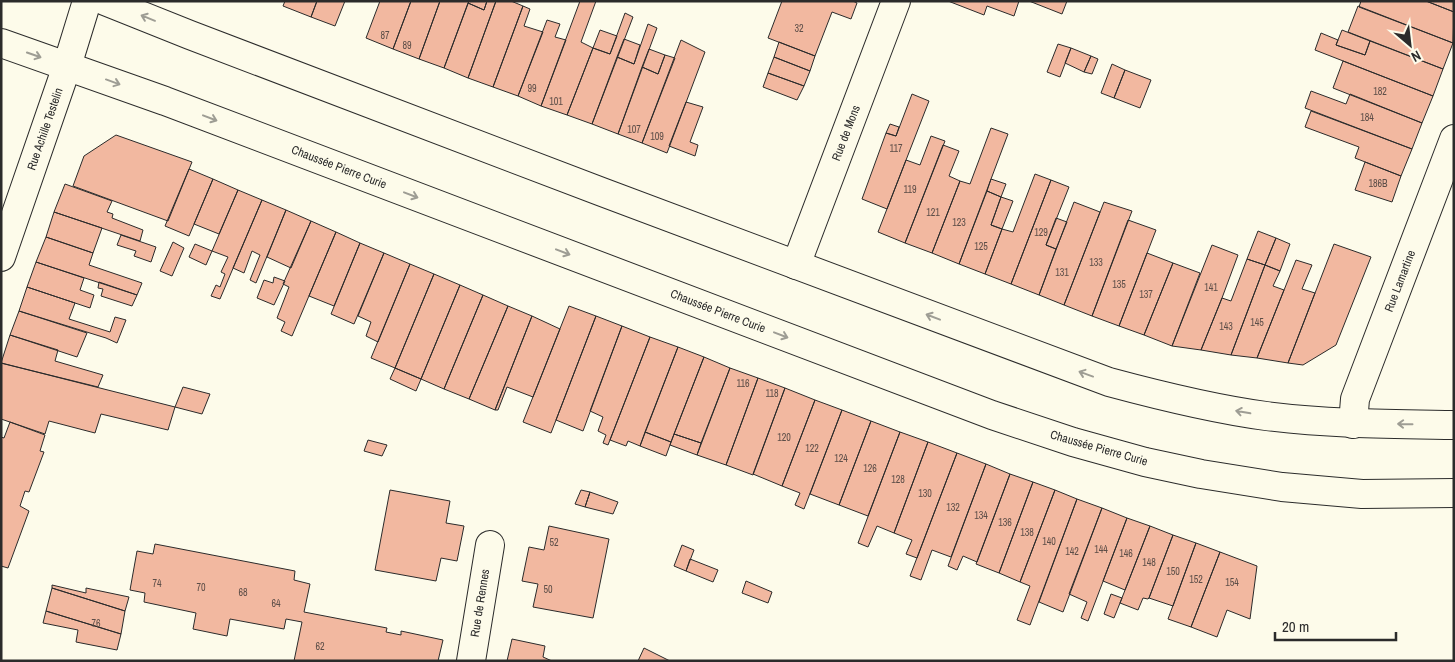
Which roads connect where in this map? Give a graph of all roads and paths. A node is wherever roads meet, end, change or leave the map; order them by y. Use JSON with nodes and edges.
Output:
{"nodes":[{"id":1,"x":87,"y":1,"type":"edge"},
{"id":2,"x":106,"y":1,"type":"edge"},
{"id":3,"x":896,"y":1,"type":"edge"},
{"id":4,"x":1,"y":43,"type":"edge"},
{"id":5,"x":67,"y":66,"type":"junction"},
{"id":6,"x":1454,"y":139,"type":"edge"},
{"id":7,"x":1,"y":257,"type":"edge"},
{"id":8,"x":796,"y":265,"type":"junction"},
{"id":9,"x":1353,"y":424,"type":"junction"},
{"id":10,"x":1454,"y":425,"type":"edge"},
{"id":11,"x":1454,"y":493,"type":"edge"},
{"id":12,"x":490,"y":545,"type":"dead end"},
{"id":13,"x":471,"y":661,"type":"edge"}],
"edges":[{"from":1,"to":5,"type":"main road","name":"Rue Achille Testelin"},
{"from":8,"to":2,"type":"main road","one_way":true},
{"from":3,"to":8,"type":"main road","name":"Rue de Mons"},
{"from":4,"to":5,"type":"main road","name":"Chaussée Pierre Curie","one_way":true},
{"from":5,"to":7,"type":"main road","name":"Rue Achille Testelin"},
{"from":5,"to":11,"type":"main road","name":"Chaussée Pierre Curie","one_way":true},
{"from":6,"to":9,"type":"main road","name":"Rue Lamartine"},
{"from":9,"to":8,"type":"main road","one_way":true},
{"from":10,"to":9,"type":"main road","one_way":true},
{"from":12,"to":13,"type":"main road","name":"Rue de Rennes"}]}
